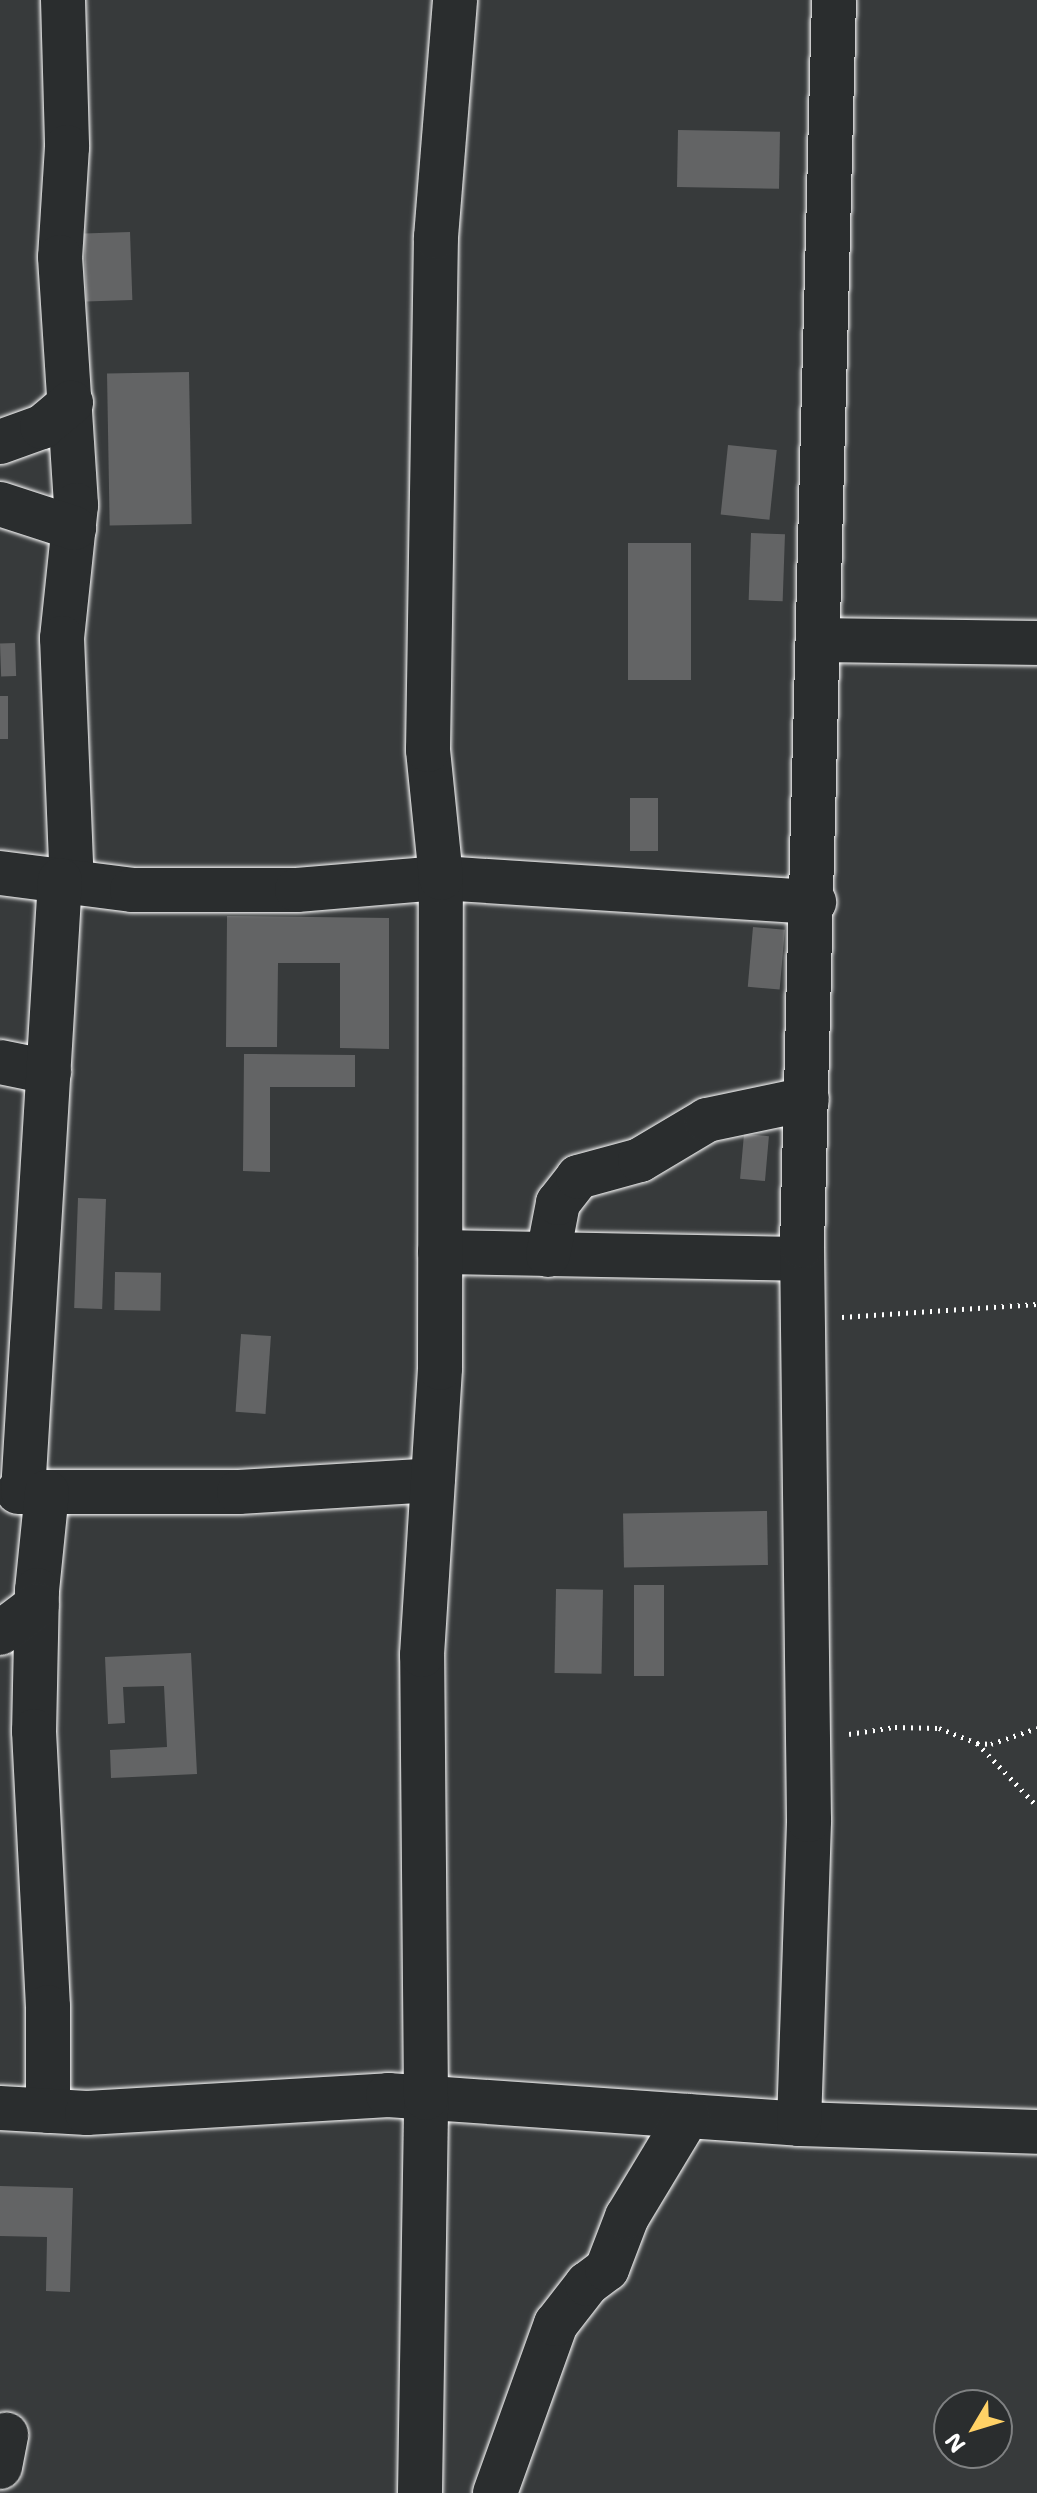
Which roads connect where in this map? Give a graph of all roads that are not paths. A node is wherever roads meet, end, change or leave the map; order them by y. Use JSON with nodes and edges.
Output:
{"nodes":[{"id":1,"x":63,"y":0,"type":"edge"},
{"id":2,"x":455,"y":0,"type":"edge"},
{"id":3,"x":834,"y":0,"type":"edge"},
{"id":4,"x":71,"y":403,"type":"junction"},
{"id":5,"x":0,"y":442,"type":"edge"},
{"id":6,"x":0,"y":504,"type":"edge"},
{"id":7,"x":74,"y":528,"type":"junction"},
{"id":8,"x":820,"y":640,"type":"junction"},
{"id":9,"x":1037,"y":643,"type":"edge"},
{"id":10,"x":0,"y":873,"type":"edge"},
{"id":11,"x":441,"y":878,"type":"junction"},
{"id":12,"x":66,"y":881,"type":"junction"},
{"id":13,"x":814,"y":902,"type":"junction"},
{"id":14,"x":0,"y":1062,"type":"edge"},
{"id":15,"x":49,"y":1072,"type":"junction"},
{"id":16,"x":807,"y":1099,"type":"junction"},
{"id":17,"x":440,"y":1252,"type":"junction"},
{"id":18,"x":548,"y":1255,"type":"junction"},
{"id":19,"x":802,"y":1259,"type":"junction"},
{"id":20,"x":433,"y":1480,"type":"junction"},
{"id":21,"x":23,"y":1491,"type":"edge"},
{"id":22,"x":37,"y":1605,"type":"junction"},
{"id":23,"x":0,"y":1633,"type":"edge"},
{"id":24,"x":426,"y":2098,"type":"junction"},
{"id":25,"x":0,"y":2108,"type":"edge"},
{"id":26,"x":48,"y":2111,"type":"junction"},
{"id":27,"x":688,"y":2116,"type":"junction"},
{"id":28,"x":799,"y":2124,"type":"junction"},
{"id":29,"x":1037,"y":2132,"type":"edge"},
{"id":30,"x":420,"y":2493,"type":"edge"},
{"id":31,"x":495,"y":2493,"type":"edge"}],
"edges":[{"from":1,"to":4,"type":"street"},
{"from":2,"to":11,"type":"street"},
{"from":3,"to":8,"type":"street"},
{"from":4,"to":5,"type":"street"},
{"from":4,"to":7,"type":"street"},
{"from":6,"to":7,"type":"street"},
{"from":7,"to":12,"type":"street"},
{"from":8,"to":9,"type":"street"},
{"from":8,"to":13,"type":"street"},
{"from":10,"to":12,"type":"street"},
{"from":11,"to":12,"type":"street"},
{"from":11,"to":13,"type":"street"},
{"from":11,"to":17,"type":"street"},
{"from":12,"to":15,"type":"street"},
{"from":13,"to":16,"type":"street"},
{"from":14,"to":15,"type":"street"},
{"from":15,"to":21,"type":"street"},
{"from":16,"to":18,"type":"street"},
{"from":16,"to":19,"type":"street"},
{"from":17,"to":18,"type":"street"},
{"from":17,"to":20,"type":"street"},
{"from":18,"to":19,"type":"street"},
{"from":19,"to":28,"type":"street"},
{"from":20,"to":21,"type":"street"},
{"from":20,"to":24,"type":"street"},
{"from":21,"to":22,"type":"street"},
{"from":22,"to":23,"type":"street"},
{"from":22,"to":26,"type":"street"},
{"from":24,"to":26,"type":"street"},
{"from":24,"to":27,"type":"street"},
{"from":24,"to":30,"type":"street"},
{"from":25,"to":26,"type":"street"},
{"from":27,"to":28,"type":"street"},
{"from":27,"to":31,"type":"street"},
{"from":28,"to":29,"type":"street"}]}
